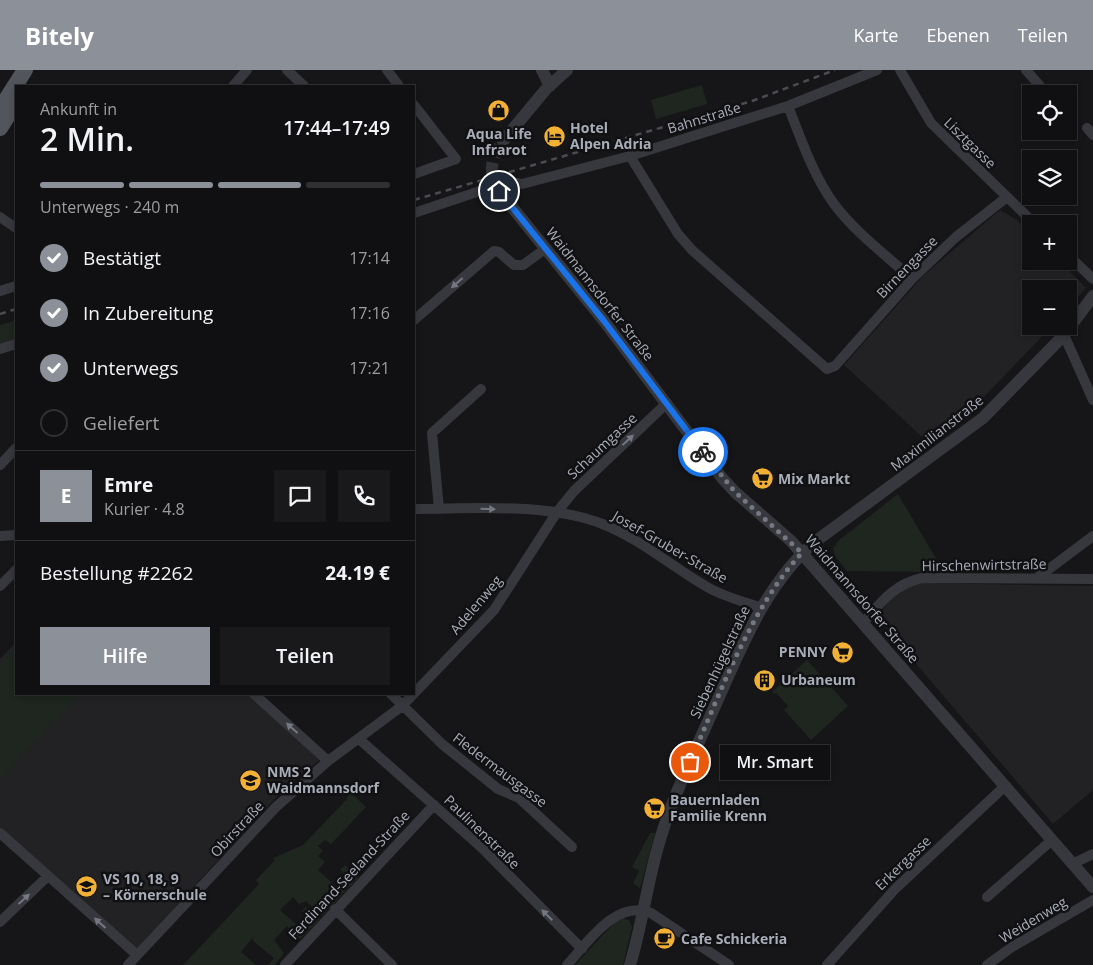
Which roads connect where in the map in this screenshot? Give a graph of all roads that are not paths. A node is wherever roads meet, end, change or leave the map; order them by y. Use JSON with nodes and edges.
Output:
{"nodes":[{"id":1,"x":25,"y":70,"type":"edge"},
{"id":2,"x":38,"y":70,"type":"edge"},
{"id":3,"x":247,"y":70,"type":"edge"},
{"id":4,"x":287,"y":70,"type":"edge"},
{"id":5,"x":387,"y":70,"type":"edge"},
{"id":6,"x":542,"y":70,"type":"edge"},
{"id":7,"x":567,"y":70,"type":"edge"},
{"id":8,"x":877,"y":70,"type":"edge"},
{"id":9,"x":900,"y":70,"type":"edge"},
{"id":10,"x":1026,"y":70,"type":"edge"},
{"id":11,"x":15,"y":85,"type":"edge"},
{"id":12,"x":28,"y":85,"type":"edge"},
{"id":13,"x":234,"y":85,"type":"edge"},
{"id":14,"x":303,"y":85,"type":"edge"},
{"id":15,"x":398,"y":85,"type":"edge"},
{"id":16,"x":1039,"y":85,"type":"edge"},
{"id":17,"x":15,"y":86,"type":"edge"},
{"id":18,"x":550,"y":86,"type":"junction"},
{"id":19,"x":15,"y":105,"type":"edge"},
{"id":20,"x":415,"y":106,"type":"edge"},
{"id":21,"x":788,"y":106,"type":"junction"},
{"id":22,"x":0,"y":109,"type":"edge"},
{"id":23,"x":0,"y":128,"type":"edge"},
{"id":24,"x":503,"y":142,"type":"tunnel mouth"},
{"id":25,"x":630,"y":156,"type":"junction"},
{"id":26,"x":415,"y":174,"type":"edge"},
{"id":27,"x":499,"y":191,"type":"tunnel mouth"},
{"id":28,"x":1007,"y":197,"type":"junction"},
{"id":29,"x":415,"y":213,"type":"edge"},
{"id":30,"x":1026,"y":215,"type":"edge"},
{"id":31,"x":0,"y":217,"type":"edge"},
{"id":32,"x":15,"y":227,"type":"edge"},
{"id":33,"x":545,"y":249,"type":"junction"},
{"id":34,"x":1077,"y":264,"type":"edge"},
{"id":35,"x":912,"y":279,"type":"junction"},
{"id":36,"x":1093,"y":279,"type":"edge"},
{"id":37,"x":15,"y":286,"type":"edge"},
{"id":38,"x":0,"y":291,"type":"edge"},
{"id":39,"x":1093,"y":296,"type":"edge"},
{"id":40,"x":1077,"y":318,"type":"edge"},
{"id":41,"x":415,"y":319,"type":"edge"},
{"id":42,"x":1064,"y":335,"type":"joint"},
{"id":43,"x":15,"y":344,"type":"edge"},
{"id":44,"x":0,"y":349,"type":"edge"},
{"id":45,"x":481,"y":389,"type":"dead end"},
{"id":46,"x":1093,"y":400,"type":"edge"},
{"id":47,"x":667,"y":404,"type":"junction"},
{"id":48,"x":15,"y":449,"type":"edge"},
{"id":49,"x":0,"y":464,"type":"edge"},
{"id":50,"x":415,"y":509,"type":"edge"},
{"id":51,"x":439,"y":509,"type":"junction"},
{"id":52,"x":557,"y":512,"type":"junction"},
{"id":53,"x":15,"y":535,"type":"edge"},
{"id":54,"x":0,"y":536,"type":"edge"},
{"id":55,"x":1093,"y":536,"type":"edge"},
{"id":56,"x":802,"y":553,"type":"junction"},
{"id":57,"x":15,"y":571,"type":"edge"},
{"id":58,"x":1037,"y":578,"type":"junction"},
{"id":59,"x":1093,"y":579,"type":"edge"},
{"id":60,"x":0,"y":586,"type":"edge"},
{"id":61,"x":762,"y":608,"type":"junction"},
{"id":62,"x":863,"y":623,"type":"junction"},
{"id":63,"x":415,"y":692,"type":"edge"},
{"id":64,"x":255,"y":695,"type":"edge"},
{"id":65,"x":392,"y":695,"type":"edge"},
{"id":66,"x":413,"y":695,"type":"edge"},
{"id":67,"x":402,"y":706,"type":"junction"},
{"id":68,"x":359,"y":738,"type":"junction"},
{"id":69,"x":328,"y":761,"type":"junction"},
{"id":70,"x":1004,"y":787,"type":"junction"},
{"id":71,"x":434,"y":805,"type":"junction"},
{"id":72,"x":0,"y":833,"type":"edge"},
{"id":73,"x":1052,"y":840,"type":"junction"},
{"id":74,"x":572,"y":846,"type":"dead end"},
{"id":75,"x":1093,"y":854,"type":"edge"},
{"id":76,"x":1072,"y":864,"type":"junction"},
{"id":77,"x":48,"y":876,"type":"junction"},
{"id":78,"x":1093,"y":887,"type":"edge"},
{"id":79,"x":987,"y":898,"type":"dead end"},
{"id":80,"x":1093,"y":900,"type":"edge"},
{"id":81,"x":335,"y":909,"type":"junction"},
{"id":82,"x":643,"y":910,"type":"junction"},
{"id":83,"x":0,"y":922,"type":"edge"},
{"id":84,"x":582,"y":949,"type":"junction"},
{"id":85,"x":137,"y":955,"type":"junction"},
{"id":86,"x":128,"y":965,"type":"edge"},
{"id":87,"x":285,"y":965,"type":"edge"},
{"id":88,"x":392,"y":965,"type":"edge"},
{"id":89,"x":567,"y":965,"type":"edge"},
{"id":90,"x":630,"y":965,"type":"edge"},
{"id":91,"x":730,"y":965,"type":"edge"},
{"id":92,"x":827,"y":965,"type":"edge"},
{"id":93,"x":987,"y":965,"type":"edge"}],
"edges":[{"from":1,"to":11,"type":"main road"},
{"from":2,"to":12,"type":"main road"},
{"from":3,"to":13,"type":"street"},
{"from":4,"to":14,"type":"street"},
{"from":5,"to":15,"type":"street"},
{"from":6,"to":18,"type":"street"},
{"from":7,"to":18,"type":"street"},
{"from":8,"to":21,"type":"street","name":"Bahnstraße"},
{"from":9,"to":28,"type":"street","name":"Lisztgasse"},
{"from":10,"to":16,"type":"street"},
{"from":17,"to":22,"type":"main road"},
{"from":18,"to":24,"type":"street"},
{"from":19,"to":23,"type":"main road"},
{"from":20,"to":26,"type":"street"},
{"from":21,"to":25,"type":"street","name":"Bahnstraße"},
{"from":21,"to":35,"type":"street"},
{"from":25,"to":29,"type":"street","name":"Bahnstraße"},
{"from":25,"to":35,"type":"street","name":"Birnengasse"},
{"from":27,"to":33,"type":"street","name":"Waidmannsdorfer Straße"},
{"from":28,"to":30,"type":"street","name":"Lisztgasse"},
{"from":28,"to":35,"type":"street","name":"Birnengasse"},
{"from":31,"to":32,"type":"street"},
{"from":33,"to":41,"type":"street","one_way":true},
{"from":33,"to":47,"type":"street","name":"Waidmannsdorfer Straße"},
{"from":34,"to":36,"type":"street"},
{"from":37,"to":38,"type":"street"},
{"from":39,"to":40,"type":"street","name":"Maximilianstraße"},
{"from":42,"to":46,"type":"street"},
{"from":42,"to":56,"type":"street","name":"Maximilianstraße"},
{"from":43,"to":44,"type":"street"},
{"from":45,"to":51,"type":"street"},
{"from":52,"to":47,"type":"street","name":"Schaumgasse","one_way":true},
{"from":47,"to":56,"type":"street","name":"Waidmannsdorfer Straße"},
{"from":48,"to":49,"type":"street"},
{"from":50,"to":51,"type":"street","name":"Josef-Gruber-Straße"},
{"from":51,"to":52,"type":"street","name":"Josef-Gruber-Straße","one_way":true},
{"from":52,"to":61,"type":"street","name":"Josef-Gruber-Straße"},
{"from":52,"to":63,"type":"street","name":"Adelenweg"},
{"from":53,"to":54,"type":"street"},
{"from":55,"to":58,"type":"street"},
{"from":56,"to":61,"type":"street","name":"Siebenhügelstraße"},
{"from":56,"to":62,"type":"street","name":"Waidmannsdorfer Straße"},
{"from":57,"to":60,"type":"street"},
{"from":58,"to":59,"type":"street","name":"Hirschenwirtstraße"},
{"from":58,"to":62,"type":"street","name":"Hirschenwirtstraße"},
{"from":61,"to":82,"type":"street","name":"Siebenhügelstraße"},
{"from":62,"to":70,"type":"street","name":"Waidmannsdorfer Straße"},
{"from":69,"to":64,"type":"street","one_way":true},
{"from":65,"to":67,"type":"street","name":"Fledermausgasse"},
{"from":66,"to":67,"type":"street","name":"Adelenweg"},
{"from":67,"to":68,"type":"street","name":"Obirstraße"},
{"from":67,"to":74,"type":"street","name":"Fledermausgasse"},
{"from":68,"to":69,"type":"street","name":"Obirstraße"},
{"from":68,"to":71,"type":"street","name":"Paulinenstraße"},
{"from":69,"to":85,"type":"street","name":"Obirstraße"},
{"from":70,"to":73,"type":"street","name":"Waidmannsdorfer Straße"},
{"from":70,"to":92,"type":"street","name":"Erkergasse"},
{"from":71,"to":81,"type":"street","name":"Ferdinand-Seeland-Straße"},
{"from":84,"to":71,"type":"street","name":"Paulinenstraße","one_way":true},
{"from":72,"to":77,"type":"street"},
{"from":73,"to":76,"type":"street","name":"Waidmannsdorfer Straße"},
{"from":73,"to":79,"type":"street"},
{"from":75,"to":76,"type":"street"},
{"from":76,"to":78,"type":"street","name":"Waidmannsdorfer Straße"},
{"from":83,"to":77,"type":"street","one_way":true},
{"from":85,"to":77,"type":"street","one_way":true},
{"from":80,"to":93,"type":"street","name":"Weidenweg"},
{"from":81,"to":87,"type":"street","name":"Ferdinand-Seeland-Straße"},
{"from":81,"to":88,"type":"street"},
{"from":82,"to":84,"type":"street"},
{"from":82,"to":90,"type":"street","name":"Siebenhügelstraße"},
{"from":82,"to":91,"type":"street"},
{"from":84,"to":89,"type":"street"},
{"from":85,"to":86,"type":"street","name":"Obirstraße"}]}
